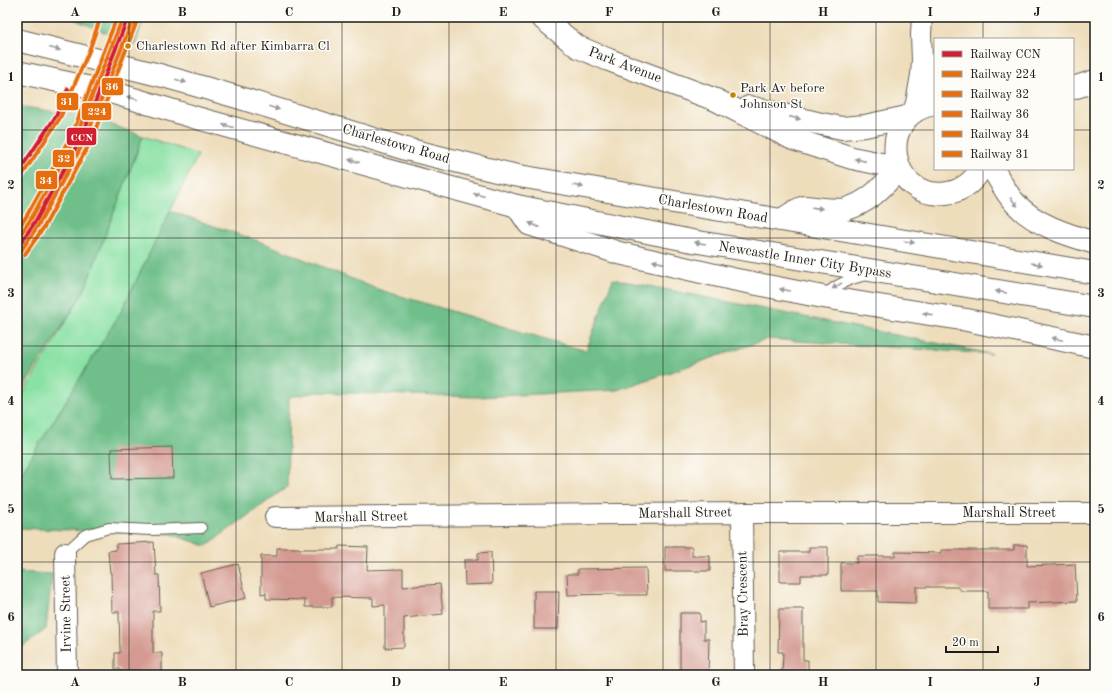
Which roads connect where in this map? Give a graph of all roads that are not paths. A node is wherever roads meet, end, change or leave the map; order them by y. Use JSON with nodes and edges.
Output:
{"nodes":[{"id":1,"x":541,"y":17,"type":"edge"},
{"id":2,"x":922,"y":17,"type":"edge"},
{"id":3,"x":17,"y":40,"type":"edge"},
{"id":4,"x":922,"y":52,"type":"junction"},
{"id":5,"x":17,"y":72,"type":"edge"},
{"id":6,"x":1095,"y":76,"type":"edge"},
{"id":7,"x":1074,"y":78,"type":"edge"},
{"id":8,"x":1095,"y":81,"type":"edge"},
{"id":9,"x":934,"y":87,"type":"edge"},
{"id":10,"x":1074,"y":88,"type":"edge"},
{"id":11,"x":716,"y":100,"type":"junction"},
{"id":12,"x":934,"y":104,"type":"edge"},
{"id":13,"x":910,"y":115,"type":"junction"},
{"id":14,"x":899,"y":167,"type":"junction"},
{"id":15,"x":980,"y":170,"type":"edge"},
{"id":16,"x":994,"y":170,"type":"edge"},
{"id":17,"x":517,"y":206,"type":"junction"},
{"id":18,"x":781,"y":220,"type":"junction"},
{"id":19,"x":1095,"y":243,"type":"edge"},
{"id":20,"x":880,"y":272,"type":"junction"},
{"id":21,"x":1095,"y":273,"type":"edge"},
{"id":22,"x":823,"y":297,"type":"junction"},
{"id":23,"x":1095,"y":307,"type":"edge"},
{"id":24,"x":1095,"y":347,"type":"edge"},
{"id":25,"x":742,"y":513,"type":"junction"},
{"id":26,"x":1095,"y":513,"type":"edge"},
{"id":27,"x":275,"y":518,"type":"dead end"},
{"id":28,"x":201,"y":528,"type":"dead end"},
{"id":29,"x":65,"y":553,"type":"joint"},
{"id":30,"x":67,"y":675,"type":"edge"},
{"id":31,"x":744,"y":675,"type":"edge"}],
"edges":[{"from":1,"to":11,"type":"main road","name":"Park Avenue"},
{"from":2,"to":4,"type":"street"},
{"from":3,"to":18,"type":"main road","name":"Charlestown Road","one_way":true},
{"from":4,"to":9,"type":"street"},
{"from":4,"to":13,"type":"street"},
{"from":17,"to":5,"type":"main road","name":"Charlestown Road","one_way":true},
{"from":6,"to":7,"type":"main road"},
{"from":8,"to":10,"type":"main road"},
{"from":11,"to":13,"type":"main road","name":"Park Avenue","one_way":true},
{"from":14,"to":11,"type":"main road","name":"Park Avenue","one_way":true},
{"from":12,"to":13,"type":"main road"},
{"from":13,"to":14,"type":"main road"},
{"from":14,"to":15,"type":"main road"},
{"from":18,"to":14,"type":"main road","one_way":true},
{"from":16,"to":19,"type":"main road","one_way":true},
{"from":20,"to":17,"type":"main road","name":"Newcastle Inner City Bypass","one_way":true},
{"from":22,"to":17,"type":"main road","one_way":true},
{"from":18,"to":21,"type":"main road","one_way":true},
{"from":20,"to":22,"type":"lane","one_way":true},
{"from":23,"to":20,"type":"main road","name":"Newcastle Inner City Bypass","one_way":true},
{"from":24,"to":22,"type":"main road","one_way":true},
{"from":25,"to":26,"type":"street","name":"Marshall Street"},
{"from":25,"to":27,"type":"street","name":"Marshall Street"},
{"from":25,"to":31,"type":"street","name":"Bray Crescent"},
{"from":28,"to":29,"type":"lane"},
{"from":29,"to":30,"type":"street","name":"Irvine Street"}]}
